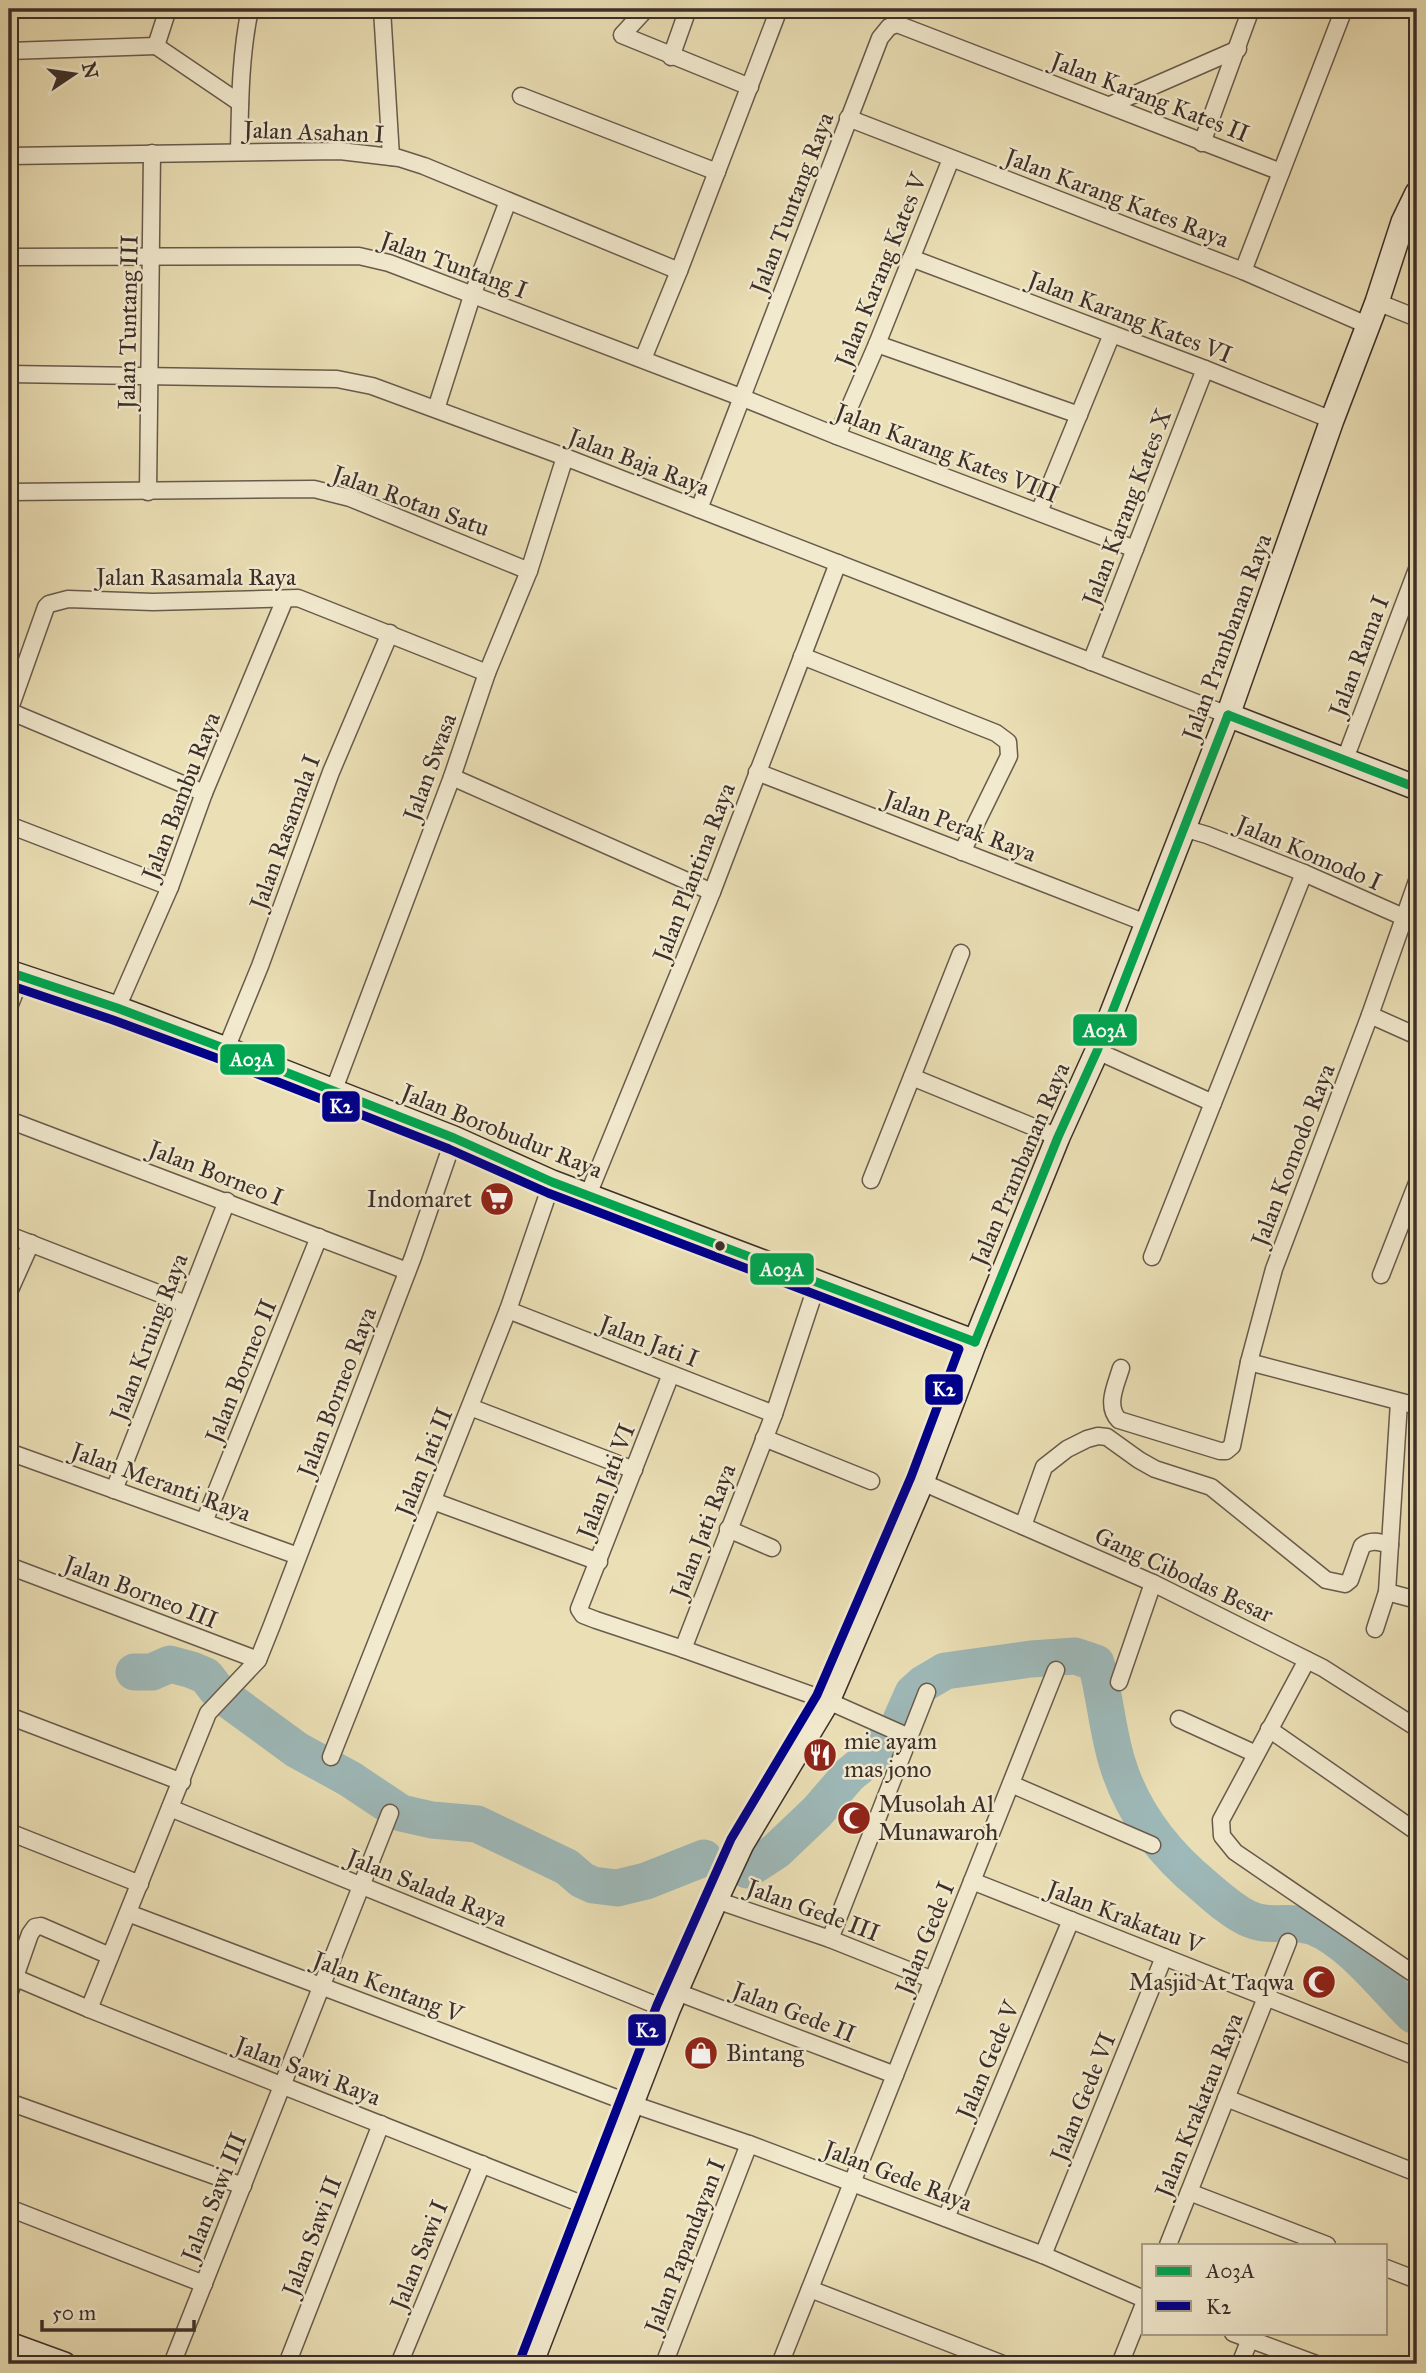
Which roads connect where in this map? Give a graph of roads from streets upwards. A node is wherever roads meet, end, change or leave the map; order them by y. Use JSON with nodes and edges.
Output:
{"nodes":[{"id":1,"x":168,"y":9,"type":"edge"},
{"id":2,"x":250,"y":9,"type":"edge"},
{"id":3,"x":382,"y":9,"type":"edge"},
{"id":4,"x":646,"y":9,"type":"edge"},
{"id":5,"x":688,"y":9,"type":"edge"},
{"id":6,"x":779,"y":9,"type":"edge"},
{"id":7,"x":1251,"y":9,"type":"edge"},
{"id":8,"x":1344,"y":9,"type":"edge"},
{"id":9,"x":156,"y":46,"type":"junction"},
{"id":10,"x":1238,"y":49,"type":"junction"},
{"id":11,"x":9,"y":51,"type":"edge"},
{"id":12,"x":671,"y":57,"type":"junction"},
{"id":13,"x":1002,"y":64,"type":"joint"},
{"id":14,"x":750,"y":87,"type":"junction"},
{"id":15,"x":521,"y":96,"type":"dead end"},
{"id":16,"x":240,"y":103,"type":"junction"},
{"id":17,"x":1110,"y":106,"type":"junction"},
{"id":18,"x":848,"y":118,"type":"junction"},
{"id":19,"x":1202,"y":143,"type":"junction"},
{"id":20,"x":239,"y":152,"type":"junction"},
{"id":21,"x":152,"y":153,"type":"junction"},
{"id":22,"x":9,"y":156,"type":"edge"},
{"id":23,"x":391,"y":157,"type":"junction"},
{"id":24,"x":951,"y":159,"type":"junction"},
{"id":25,"x":717,"y":172,"type":"junction"},
{"id":26,"x":1281,"y":172,"type":"junction"},
{"id":27,"x":1417,"y":195,"type":"edge"},
{"id":28,"x":508,"y":201,"type":"junction"},
{"id":29,"x":9,"y":257,"type":"edge"},
{"id":30,"x":152,"y":257,"type":"junction"},
{"id":31,"x":911,"y":258,"type":"junction"},
{"id":32,"x":680,"y":271,"type":"junction"},
{"id":33,"x":1243,"y":271,"type":"junction"},
{"id":34,"x":472,"y":296,"type":"junction"},
{"id":35,"x":1377,"y":302,"type":"junction"},
{"id":36,"x":1417,"y":318,"type":"edge"},
{"id":37,"x":1367,"y":325,"type":"junction"},
{"id":38,"x":1112,"y":334,"type":"junction"},
{"id":39,"x":877,"y":344,"type":"junction"},
{"id":40,"x":643,"y":359,"type":"junction"},
{"id":41,"x":1205,"y":369,"type":"junction"},
{"id":42,"x":9,"y":374,"type":"edge"},
{"id":43,"x":150,"y":375,"type":"junction"},
{"id":44,"x":743,"y":398,"type":"junction"},
{"id":45,"x":436,"y":409,"type":"junction"},
{"id":46,"x":1079,"y":415,"type":"junction"},
{"id":47,"x":1332,"y":420,"type":"junction"},
{"id":48,"x":837,"y":436,"type":"junction"},
{"id":49,"x":565,"y":457,"type":"junction"},
{"id":50,"x":9,"y":492,"type":"edge"},
{"id":51,"x":148,"y":492,"type":"junction"},
{"id":52,"x":699,"y":509,"type":"junction"},
{"id":53,"x":1039,"y":512,"type":"junction"},
{"id":54,"x":1135,"y":549,"type":"junction"},
{"id":55,"x":838,"y":563,"type":"junction"},
{"id":56,"x":1417,"y":569,"type":"edge"},
{"id":57,"x":529,"y":570,"type":"junction"},
{"id":58,"x":285,"y":598,"type":"junction"},
{"id":59,"x":390,"y":633,"type":"junction"},
{"id":60,"x":802,"y":656,"type":"junction"},
{"id":61,"x":1091,"y":662,"type":"junction"},
{"id":62,"x":487,"y":673,"type":"junction"},
{"id":63,"x":9,"y":711,"type":"edge"},
{"id":64,"x":1228,"y":715,"type":"junction"},
{"id":65,"x":1345,"y":759,"type":"junction"},
{"id":66,"x":757,"y":772,"type":"junction"},
{"id":67,"x":452,"y":777,"type":"junction"},
{"id":68,"x":1417,"y":788,"type":"edge"},
{"id":69,"x":204,"y":793,"type":"junction"},
{"id":70,"x":9,"y":825,"type":"edge"},
{"id":71,"x":1183,"y":828,"type":"junction"},
{"id":72,"x":962,"y":852,"type":"junction"},
{"id":73,"x":1304,"y":873,"type":"junction"},
{"id":74,"x":1417,"y":881,"type":"edge"},
{"id":75,"x":170,"y":887,"type":"junction"},
{"id":76,"x":712,"y":892,"type":"junction"},
{"id":77,"x":1411,"y":921,"type":"edge"},
{"id":78,"x":1146,"y":923,"type":"junction"},
{"id":79,"x":961,"y":953,"type":"dead end"},
{"id":80,"x":15,"y":974,"type":"edge"},
{"id":81,"x":9,"y":1007,"type":"edge"},
{"id":82,"x":117,"y":1008,"type":"junction"},
{"id":83,"x":1370,"y":1015,"type":"junction"},
{"id":84,"x":1417,"y":1036,"type":"edge"},
{"id":85,"x":226,"y":1049,"type":"junction"},
{"id":86,"x":1097,"y":1051,"type":"junction"},
{"id":87,"x":912,"y":1077,"type":"junction"},
{"id":88,"x":333,"y":1091,"type":"junction"},
{"id":89,"x":1213,"y":1104,"type":"junction"},
{"id":90,"x":9,"y":1120,"type":"edge"},
{"id":91,"x":454,"y":1138,"type":"junction"},
{"id":92,"x":1058,"y":1138,"type":"junction"},
{"id":93,"x":871,"y":1180,"type":"dead end"},
{"id":94,"x":552,"y":1182,"type":"junction"},
{"id":95,"x":1417,"y":1184,"type":"edge"},
{"id":96,"x":588,"y":1195,"type":"junction"},
{"id":97,"x":226,"y":1201,"type":"junction"},
{"id":98,"x":9,"y":1235,"type":"edge"},
{"id":99,"x":320,"y":1237,"type":"junction"},
{"id":100,"x":31,"y":1244,"type":"junction"},
{"id":101,"x":1152,"y":1257,"type":"dead end"},
{"id":102,"x":407,"y":1271,"type":"junction"},
{"id":103,"x":1381,"y":1275,"type":"dead end"},
{"id":104,"x":817,"y":1284,"type":"junction"},
{"id":105,"x":9,"y":1292,"type":"edge"},
{"id":106,"x":186,"y":1304,"type":"junction"},
{"id":107,"x":508,"y":1310,"type":"junction"},
{"id":108,"x":975,"y":1342,"type":"junction"},
{"id":109,"x":1249,"y":1362,"type":"junction"},
{"id":110,"x":1121,"y":1368,"type":"dead end"},
{"id":111,"x":671,"y":1374,"type":"junction"},
{"id":112,"x":1399,"y":1402,"type":"junction"},
{"id":113,"x":1417,"y":1406,"type":"edge"},
{"id":114,"x":470,"y":1407,"type":"junction"},
{"id":115,"x":774,"y":1414,"type":"junction"},
{"id":116,"x":764,"y":1438,"type":"junction"},
{"id":117,"x":9,"y":1452,"type":"edge"},
{"id":118,"x":634,"y":1470,"type":"junction"},
{"id":119,"x":872,"y":1480,"type":"dead end"},
{"id":120,"x":922,"y":1482,"type":"junction"},
{"id":121,"x":114,"y":1490,"type":"junction"},
{"id":122,"x":433,"y":1501,"type":"junction"},
{"id":123,"x":204,"y":1522,"type":"junction"},
{"id":124,"x":1023,"y":1526,"type":"junction"},
{"id":125,"x":728,"y":1529,"type":"junction"},
{"id":126,"x":1390,"y":1545,"type":"junction"},
{"id":127,"x":772,"y":1548,"type":"dead end"},
{"id":128,"x":298,"y":1556,"type":"junction"},
{"id":129,"x":599,"y":1562,"type":"junction"},
{"id":130,"x":9,"y":1566,"type":"edge"},
{"id":131,"x":1153,"y":1583,"type":"junction"},
{"id":132,"x":1387,"y":1592,"type":"junction"},
{"id":133,"x":1417,"y":1600,"type":"edge"},
{"id":134,"x":1375,"y":1629,"type":"dead end"},
{"id":135,"x":683,"y":1648,"type":"junction"},
{"id":136,"x":258,"y":1660,"type":"junction"},
{"id":137,"x":1307,"y":1660,"type":"junction"},
{"id":138,"x":1056,"y":1671,"type":"dead end"},
{"id":139,"x":1119,"y":1682,"type":"dead end"},
{"id":140,"x":927,"y":1692,"type":"dead end"},
{"id":141,"x":828,"y":1701,"type":"junction"},
{"id":142,"x":9,"y":1716,"type":"edge"},
{"id":143,"x":1179,"y":1719,"type":"dead end"},
{"id":144,"x":1417,"y":1728,"type":"edge"},
{"id":145,"x":1269,"y":1729,"type":"junction"},
{"id":146,"x":909,"y":1737,"type":"junction"},
{"id":147,"x":1256,"y":1754,"type":"junction"},
{"id":148,"x":331,"y":1757,"type":"dead end"},
{"id":149,"x":182,"y":1782,"type":"junction"},
{"id":150,"x":1011,"y":1784,"type":"junction"},
{"id":151,"x":170,"y":1808,"type":"junction"},
{"id":152,"x":390,"y":1813,"type":"dead end"},
{"id":153,"x":9,"y":1832,"type":"edge"},
{"id":154,"x":1417,"y":1832,"type":"edge"},
{"id":155,"x":1153,"y":1845,"type":"dead end"},
{"id":156,"x":972,"y":1881,"type":"junction"},
{"id":157,"x":140,"y":1884,"type":"junction"},
{"id":158,"x":363,"y":1886,"type":"junction"},
{"id":159,"x":720,"y":1892,"type":"junction"},
{"id":160,"x":128,"y":1913,"type":"junction"},
{"id":161,"x":1071,"y":1920,"type":"junction"},
{"id":162,"x":830,"y":1940,"type":"junction"},
{"id":163,"x":1288,"y":1942,"type":"dead end"},
{"id":164,"x":110,"y":1956,"type":"junction"},
{"id":165,"x":1164,"y":1957,"type":"junction"},
{"id":166,"x":12,"y":1976,"type":"edge"},
{"id":167,"x":1417,"y":1976,"type":"edge"},
{"id":168,"x":933,"y":1980,"type":"junction"},
{"id":169,"x":323,"y":1987,"type":"junction"},
{"id":170,"x":9,"y":1994,"type":"edge"},
{"id":171,"x":1266,"y":1997,"type":"junction"},
{"id":172,"x":672,"y":2001,"type":"junction"},
{"id":173,"x":89,"y":2009,"type":"junction"},
{"id":174,"x":1417,"y":2057,"type":"edge"},
{"id":175,"x":895,"y":2075,"type":"junction"},
{"id":176,"x":284,"y":2086,"type":"junction"},
{"id":177,"x":1226,"y":2098,"type":"junction"},
{"id":178,"x":9,"y":2102,"type":"edge"},
{"id":179,"x":632,"y":2104,"type":"junction"},
{"id":180,"x":381,"y":2124,"type":"junction"},
{"id":181,"x":750,"y":2144,"type":"junction"},
{"id":182,"x":482,"y":2164,"type":"junction"},
{"id":183,"x":1417,"y":2173,"type":"edge"},
{"id":184,"x":852,"y":2182,"type":"junction"},
{"id":185,"x":243,"y":2186,"type":"junction"},
{"id":186,"x":1189,"y":2192,"type":"junction"},
{"id":187,"x":9,"y":2208,"type":"edge"},
{"id":188,"x":592,"y":2208,"type":"junction"},
{"id":189,"x":946,"y":2218,"type":"junction"},
{"id":190,"x":1168,"y":2244,"type":"edge"},
{"id":191,"x":1324,"y":2244,"type":"edge"},
{"id":192,"x":1043,"y":2255,"type":"junction"},
{"id":193,"x":1388,"y":2269,"type":"edge"},
{"id":194,"x":1417,"y":2280,"type":"edge"},
{"id":195,"x":204,"y":2284,"type":"junction"},
{"id":196,"x":810,"y":2289,"type":"junction"},
{"id":197,"x":1142,"y":2298,"type":"edge"},
{"id":198,"x":1142,"y":2309,"type":"edge"},
{"id":199,"x":1236,"y":2334,"type":"edge"},
{"id":200,"x":1250,"y":2339,"type":"junction"},
{"id":201,"x":9,"y":2344,"type":"edge"},
{"id":202,"x":64,"y":2364,"type":"edge"},
{"id":203,"x":172,"y":2364,"type":"edge"},
{"id":204,"x":286,"y":2364,"type":"edge"},
{"id":205,"x":399,"y":2364,"type":"edge"},
{"id":206,"x":531,"y":2364,"type":"edge"},
{"id":207,"x":664,"y":2364,"type":"edge"},
{"id":208,"x":780,"y":2364,"type":"edge"},
{"id":209,"x":1003,"y":2364,"type":"edge"},
{"id":210,"x":1120,"y":2364,"type":"edge"},
{"id":211,"x":1240,"y":2364,"type":"edge"},
{"id":212,"x":1316,"y":2364,"type":"edge"}],
"edges":[{"from":1,"to":9,"type":"street"},
{"from":2,"to":16,"type":"street"},
{"from":3,"to":23,"type":"street"},
{"from":4,"to":12,"type":"street"},
{"from":5,"to":12,"type":"street"},
{"from":6,"to":14,"type":"street"},
{"from":7,"to":10,"type":"street"},
{"from":8,"to":26,"type":"street"},
{"from":9,"to":11,"type":"street"},
{"from":9,"to":16,"type":"street"},
{"from":10,"to":17,"type":"street"},
{"from":10,"to":19,"type":"street"},
{"from":12,"to":14,"type":"street"},
{"from":13,"to":17,"type":"street","name":"Jalan Karang Kates II"},
{"from":13,"to":18,"type":"street","name":"Jalan Tuntang Raya"},
{"from":14,"to":25,"type":"street"},
{"from":15,"to":25,"type":"street"},
{"from":16,"to":20,"type":"street"},
{"from":17,"to":19,"type":"street","name":"Jalan Karang Kates II"},
{"from":18,"to":24,"type":"street","name":"Jalan Karang Kates Raya"},
{"from":18,"to":44,"type":"street","name":"Jalan Tuntang Raya"},
{"from":19,"to":26,"type":"street","name":"Jalan Karang Kates II"},
{"from":20,"to":21,"type":"street","name":"Jalan Asahan I"},
{"from":20,"to":23,"type":"street","name":"Jalan Asahan I"},
{"from":21,"to":22,"type":"street","name":"Jalan Asahan I"},
{"from":21,"to":30,"type":"street","name":"Jalan Tuntang III"},
{"from":23,"to":28,"type":"street","name":"Jalan Asahan I"},
{"from":24,"to":31,"type":"street","name":"Jalan Karang Kates V"},
{"from":24,"to":33,"type":"street","name":"Jalan Karang Kates Raya"},
{"from":25,"to":32,"type":"street"},
{"from":26,"to":33,"type":"street"},
{"from":27,"to":35,"type":"street","name":"Jalan Prambanan Raya"},
{"from":28,"to":32,"type":"street","name":"Jalan Asahan I"},
{"from":28,"to":34,"type":"street"},
{"from":29,"to":30,"type":"street","name":"Jalan Tuntang I"},
{"from":30,"to":34,"type":"street","name":"Jalan Tuntang I"},
{"from":30,"to":43,"type":"street","name":"Jalan Tuntang III"},
{"from":31,"to":38,"type":"street","name":"Jalan Karang Kates VI"},
{"from":31,"to":39,"type":"street","name":"Jalan Karang Kates V"},
{"from":32,"to":40,"type":"street"},
{"from":33,"to":37,"type":"street","name":"Jalan Karang Kates Raya"},
{"from":34,"to":40,"type":"street","name":"Jalan Tuntang I"},
{"from":34,"to":45,"type":"street"},
{"from":35,"to":36,"type":"street"},
{"from":35,"to":37,"type":"street","name":"Jalan Prambanan Raya"},
{"from":37,"to":47,"type":"street","name":"Jalan Prambanan Raya"},
{"from":38,"to":41,"type":"street","name":"Jalan Karang Kates VI"},
{"from":38,"to":46,"type":"street"},
{"from":39,"to":46,"type":"street"},
{"from":39,"to":48,"type":"street","name":"Jalan Karang Kates V"},
{"from":40,"to":44,"type":"street","name":"Jalan Tuntang I"},
{"from":41,"to":47,"type":"street","name":"Jalan Karang Kates VI"},
{"from":41,"to":54,"type":"street","name":"Jalan Karang Kates X"},
{"from":42,"to":43,"type":"street","name":"Jalan Baja Raya"},
{"from":43,"to":45,"type":"street","name":"Jalan Baja Raya"},
{"from":43,"to":51,"type":"street","name":"Jalan Tuntang III"},
{"from":44,"to":48,"type":"street","name":"Jalan Karang Kates VIII"},
{"from":44,"to":52,"type":"street","name":"Jalan Tuntang Raya"},
{"from":45,"to":49,"type":"street","name":"Jalan Baja Raya"},
{"from":46,"to":53,"type":"street"},
{"from":47,"to":64,"type":"street","name":"Jalan Prambanan Raya"},
{"from":48,"to":53,"type":"street","name":"Jalan Karang Kates VIII"},
{"from":49,"to":52,"type":"street","name":"Jalan Baja Raya"},
{"from":49,"to":57,"type":"street","name":"Jalan Swasa"},
{"from":50,"to":51,"type":"street","name":"Jalan Rotan Satu"},
{"from":51,"to":57,"type":"street","name":"Jalan Rotan Satu"},
{"from":52,"to":55,"type":"street","name":"Jalan Baja Raya"},
{"from":53,"to":54,"type":"street","name":"Jalan Karang Kates VIII"},
{"from":54,"to":61,"type":"street","name":"Jalan Karang Kates X"},
{"from":55,"to":60,"type":"street","name":"Jalan Plantina Raya"},
{"from":55,"to":61,"type":"street","name":"Jalan Baja Raya"},
{"from":56,"to":65,"type":"street","name":"Jalan Rama I"},
{"from":57,"to":62,"type":"street","name":"Jalan Swasa"},
{"from":58,"to":59,"type":"street","name":"Jalan Rasamala Raya"},
{"from":58,"to":63,"type":"street","name":"Jalan Rasamala Raya"},
{"from":58,"to":69,"type":"street","name":"Jalan Bambu Raya"},
{"from":59,"to":62,"type":"street","name":"Jalan Rasamala Raya"},
{"from":59,"to":85,"type":"street","name":"Jalan Rasamala I"},
{"from":60,"to":66,"type":"street","name":"Jalan Plantina Raya"},
{"from":60,"to":72,"type":"street"},
{"from":61,"to":64,"type":"street","name":"Jalan Baja Raya"},
{"from":62,"to":67,"type":"street","name":"Jalan Swasa"},
{"from":63,"to":69,"type":"street"},
{"from":64,"to":65,"type":"street"},
{"from":64,"to":71,"type":"street","name":"Jalan Prambanan Raya"},
{"from":65,"to":68,"type":"street"},
{"from":66,"to":72,"type":"street","name":"Jalan Perak Raya"},
{"from":66,"to":76,"type":"street","name":"Jalan Plantina Raya"},
{"from":67,"to":76,"type":"street"},
{"from":67,"to":88,"type":"street","name":"Jalan Swasa"},
{"from":69,"to":75,"type":"street","name":"Jalan Bambu Raya"},
{"from":70,"to":75,"type":"street"},
{"from":71,"to":73,"type":"street","name":"Jalan Komodo I"},
{"from":71,"to":78,"type":"street","name":"Jalan Prambanan Raya"},
{"from":72,"to":78,"type":"street","name":"Jalan Perak Raya"},
{"from":73,"to":77,"type":"street","name":"Jalan Komodo I"},
{"from":73,"to":89,"type":"street"},
{"from":74,"to":77,"type":"street","name":"Jalan Komodo Raya"},
{"from":75,"to":82,"type":"street","name":"Jalan Bambu Raya"},
{"from":76,"to":96,"type":"street","name":"Jalan Plantina Raya"},
{"from":77,"to":83,"type":"street","name":"Jalan Komodo Raya"},
{"from":78,"to":86,"type":"street","name":"Jalan Prambanan Raya"},
{"from":79,"to":87,"type":"street"},
{"from":80,"to":81,"type":"street"},
{"from":80,"to":82,"type":"street","name":"Jalan Borobudur Raya"},
{"from":82,"to":85,"type":"street","name":"Jalan Borobudur Raya"},
{"from":83,"to":84,"type":"street"},
{"from":83,"to":109,"type":"street","name":"Jalan Komodo Raya"},
{"from":85,"to":88,"type":"street","name":"Jalan Borobudur Raya"},
{"from":86,"to":89,"type":"street"},
{"from":86,"to":92,"type":"street","name":"Jalan Prambanan Raya"},
{"from":87,"to":92,"type":"street"},
{"from":87,"to":93,"type":"street"},
{"from":88,"to":91,"type":"street","name":"Jalan Borobudur Raya"},
{"from":89,"to":101,"type":"street"},
{"from":90,"to":97,"type":"street","name":"Jalan Borneo I"},
{"from":91,"to":94,"type":"street","name":"Jalan Borobudur Raya"},
{"from":91,"to":102,"type":"street","name":"Jalan Borneo Raya"},
{"from":92,"to":108,"type":"street","name":"Jalan Prambanan Raya"},
{"from":94,"to":96,"type":"street","name":"Jalan Borobudur Raya"},
{"from":94,"to":107,"type":"street","name":"Jalan Jati II"},
{"from":95,"to":103,"type":"street"},
{"from":96,"to":104,"type":"street","name":"Jalan Borobudur Raya"},
{"from":97,"to":99,"type":"street","name":"Jalan Borneo I"},
{"from":97,"to":106,"type":"street","name":"Jalan Kruing Raya"},
{"from":98,"to":100,"type":"street"},
{"from":99,"to":102,"type":"street","name":"Jalan Borneo I"},
{"from":99,"to":123,"type":"street","name":"Jalan Borneo II"},
{"from":100,"to":105,"type":"street"},
{"from":100,"to":106,"type":"street"},
{"from":102,"to":128,"type":"street","name":"Jalan Borneo Raya"},
{"from":104,"to":108,"type":"street","name":"Jalan Borobudur Raya"},
{"from":104,"to":115,"type":"street","name":"Jalan Jati Raya"},
{"from":106,"to":121,"type":"street","name":"Jalan Kruing Raya"},
{"from":107,"to":111,"type":"street","name":"Jalan Jati I"},
{"from":107,"to":114,"type":"street","name":"Jalan Jati II"},
{"from":108,"to":120,"type":"street","name":"Jalan Prambanan Raya"},
{"from":109,"to":110,"type":"street","name":"Jalan Komodo Raya"},
{"from":109,"to":112,"type":"street"},
{"from":111,"to":115,"type":"street","name":"Jalan Jati I"},
{"from":111,"to":118,"type":"street","name":"Jalan Jati VI"},
{"from":112,"to":113,"type":"street"},
{"from":112,"to":126,"type":"street"},
{"from":114,"to":118,"type":"street"},
{"from":114,"to":122,"type":"street","name":"Jalan Jati II"},
{"from":115,"to":116,"type":"street","name":"Jalan Jati Raya"},
{"from":116,"to":119,"type":"street"},
{"from":116,"to":125,"type":"street","name":"Jalan Jati Raya"},
{"from":117,"to":121,"type":"street","name":"Jalan Meranti Raya"},
{"from":118,"to":129,"type":"street","name":"Jalan Jati VI"},
{"from":120,"to":124,"type":"street","name":"Gang Cibodas Besar"},
{"from":120,"to":141,"type":"street","name":"Jalan Prambanan Raya"},
{"from":121,"to":123,"type":"street","name":"Jalan Meranti Raya"},
{"from":122,"to":129,"type":"street"},
{"from":122,"to":148,"type":"street","name":"Jalan Jati II"},
{"from":123,"to":128,"type":"street","name":"Jalan Meranti Raya"},
{"from":124,"to":126,"type":"street"},
{"from":124,"to":131,"type":"street","name":"Gang Cibodas Besar"},
{"from":125,"to":127,"type":"street"},
{"from":125,"to":135,"type":"street","name":"Jalan Jati Raya"},
{"from":126,"to":132,"type":"street"},
{"from":128,"to":136,"type":"street","name":"Jalan Borneo Raya"},
{"from":129,"to":135,"type":"street","name":"Jalan Jati VI"},
{"from":130,"to":136,"type":"street","name":"Jalan Borneo III"},
{"from":131,"to":137,"type":"street","name":"Gang Cibodas Besar"},
{"from":131,"to":139,"type":"street"},
{"from":132,"to":133,"type":"street"},
{"from":132,"to":134,"type":"street"},
{"from":135,"to":141,"type":"street"},
{"from":136,"to":149,"type":"street"},
{"from":137,"to":144,"type":"street","name":"Gang Cibodas Besar"},
{"from":137,"to":145,"type":"street"},
{"from":138,"to":150,"type":"street","name":"Jalan Gede I"},
{"from":140,"to":146,"type":"street"},
{"from":141,"to":146,"type":"street"},
{"from":141,"to":159,"type":"street","name":"Jalan Prambanan Raya"},
{"from":142,"to":149,"type":"street"},
{"from":143,"to":147,"type":"street"},
{"from":145,"to":147,"type":"street"},
{"from":145,"to":154,"type":"street"},
{"from":146,"to":162,"type":"street"},
{"from":147,"to":167,"type":"street"},
{"from":149,"to":151,"type":"street"},
{"from":150,"to":155,"type":"street"},
{"from":150,"to":156,"type":"street","name":"Jalan Gede I"},
{"from":151,"to":157,"type":"street"},
{"from":151,"to":158,"type":"street","name":"Jalan Salada Raya"},
{"from":152,"to":158,"type":"street","name":"Jalan Sawi III"},
{"from":153,"to":157,"type":"street"},
{"from":156,"to":161,"type":"street","name":"Jalan Krakatau V"},
{"from":156,"to":168,"type":"street","name":"Jalan Gede I"},
{"from":157,"to":160,"type":"street"},
{"from":158,"to":169,"type":"street","name":"Jalan Sawi III"},
{"from":158,"to":172,"type":"street","name":"Jalan Salada Raya"},
{"from":159,"to":162,"type":"street","name":"Jalan Gede III"},
{"from":159,"to":172,"type":"street","name":"Jalan Prambanan Raya"},
{"from":160,"to":164,"type":"street"},
{"from":160,"to":169,"type":"street","name":"Jalan Kentang V"},
{"from":161,"to":165,"type":"street","name":"Jalan Krakatau V"},
{"from":161,"to":189,"type":"street","name":"Jalan Gede V"},
{"from":162,"to":168,"type":"street","name":"Jalan Gede III"},
{"from":163,"to":171,"type":"street","name":"Jalan Krakatau Raya"},
{"from":164,"to":166,"type":"street"},
{"from":164,"to":173,"type":"street"},
{"from":165,"to":171,"type":"street","name":"Jalan Krakatau V"},
{"from":165,"to":192,"type":"street","name":"Jalan Gede VI"},
{"from":166,"to":170,"type":"street"},
{"from":166,"to":173,"type":"street","name":"Jalan Sawi Raya"},
{"from":168,"to":175,"type":"street","name":"Jalan Gede I"},
{"from":169,"to":176,"type":"street","name":"Jalan Sawi III"},
{"from":169,"to":179,"type":"street","name":"Jalan Kentang V"},
{"from":171,"to":174,"type":"street","name":"Jalan Krakatau V"},
{"from":171,"to":177,"type":"street","name":"Jalan Krakatau Raya"},
{"from":172,"to":175,"type":"street","name":"Jalan Gede II"},
{"from":172,"to":179,"type":"street","name":"Jalan Prambanan Raya"},
{"from":173,"to":176,"type":"street","name":"Jalan Sawi Raya"},
{"from":175,"to":184,"type":"street","name":"Jalan Gede I"},
{"from":176,"to":180,"type":"street","name":"Jalan Sawi Raya"},
{"from":176,"to":185,"type":"street","name":"Jalan Sawi III"},
{"from":177,"to":183,"type":"street"},
{"from":177,"to":186,"type":"street","name":"Jalan Krakatau Raya"},
{"from":178,"to":185,"type":"street"},
{"from":179,"to":181,"type":"street","name":"Jalan Gede Raya"},
{"from":179,"to":188,"type":"street","name":"Jalan Prambanan Raya"},
{"from":180,"to":182,"type":"street","name":"Jalan Sawi Raya"},
{"from":180,"to":204,"type":"street","name":"Jalan Sawi II"},
{"from":181,"to":184,"type":"street","name":"Jalan Gede Raya"},
{"from":181,"to":207,"type":"street","name":"Jalan Papandayan I"},
{"from":182,"to":188,"type":"street","name":"Jalan Sawi Raya"},
{"from":182,"to":205,"type":"street","name":"Jalan Sawi I"},
{"from":184,"to":189,"type":"street","name":"Jalan Gede Raya"},
{"from":184,"to":196,"type":"street","name":"Jalan Gede I"},
{"from":185,"to":195,"type":"street","name":"Jalan Sawi III"},
{"from":186,"to":190,"type":"street","name":"Jalan Krakatau Raya"},
{"from":186,"to":191,"type":"street"},
{"from":187,"to":195,"type":"street"},
{"from":188,"to":206,"type":"street","name":"Jalan Prambanan Raya"},
{"from":189,"to":192,"type":"street","name":"Jalan Gede Raya"},
{"from":192,"to":197,"type":"street","name":"Jalan Gede Raya"},
{"from":193,"to":194,"type":"street"},
{"from":195,"to":203,"type":"street","name":"Jalan Sawi III"},
{"from":196,"to":208,"type":"street","name":"Jalan Gede I"},
{"from":196,"to":209,"type":"street"},
{"from":198,"to":210,"type":"street"},
{"from":199,"to":200,"type":"street"},
{"from":200,"to":211,"type":"street"},
{"from":200,"to":212,"type":"street"},
{"from":201,"to":202,"type":"street"}]}
